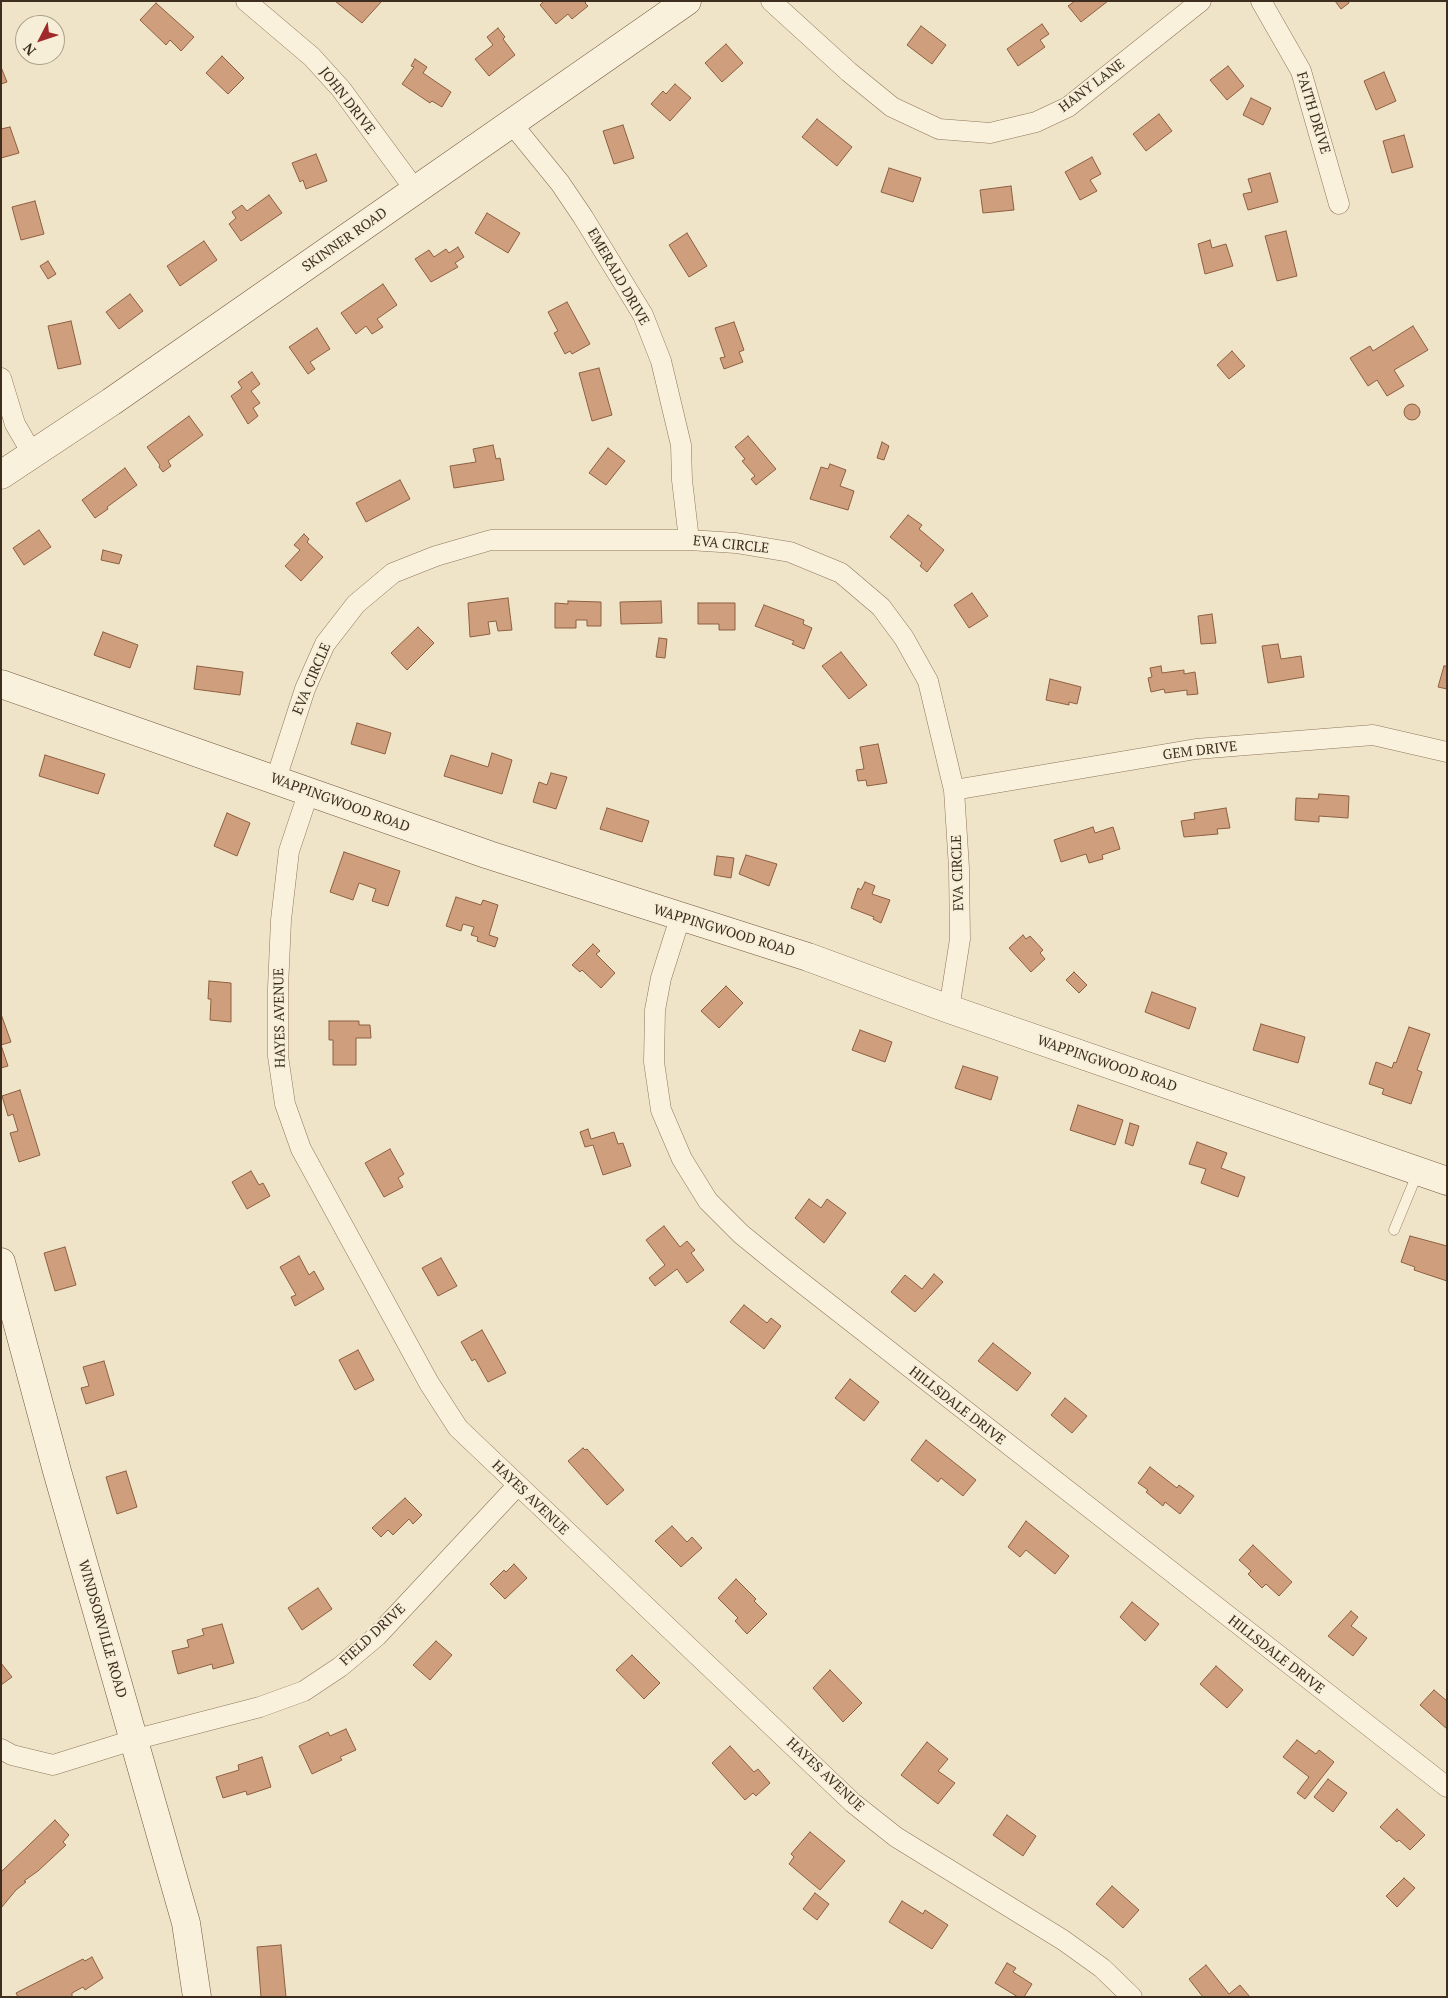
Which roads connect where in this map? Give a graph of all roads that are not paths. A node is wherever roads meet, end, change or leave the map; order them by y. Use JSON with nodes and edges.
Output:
{"nodes":[{"id":1,"x":246,"y":1,"type":"edge"},
{"id":2,"x":687,"y":1,"type":"edge"},
{"id":3,"x":771,"y":1,"type":"edge"},
{"id":4,"x":1201,"y":1,"type":"edge"},
{"id":5,"x":1261,"y":1,"type":"edge"},
{"id":6,"x":512,"y":124,"type":"junction"},
{"id":7,"x":416,"y":191,"type":"junction"},
{"id":8,"x":1339,"y":204,"type":"dead end"},
{"id":9,"x":1,"y":378,"type":"edge"},
{"id":10,"x":33,"y":455,"type":"junction"},
{"id":11,"x":1,"y":475,"type":"edge"},
{"id":12,"x":689,"y":540,"type":"junction"},
{"id":13,"x":1,"y":684,"type":"edge"},
{"id":14,"x":1447,"y":752,"type":"edge"},
{"id":15,"x":276,"y":779,"type":"junction"},
{"id":16,"x":954,"y":790,"type":"junction"},
{"id":17,"x":309,"y":791,"type":"junction"},
{"id":18,"x":680,"y":918,"type":"junction"},
{"id":19,"x":948,"y":1009,"type":"junction"},
{"id":20,"x":1418,"y":1172,"type":"junction"},
{"id":21,"x":1447,"y":1181,"type":"edge"},
{"id":22,"x":1394,"y":1230,"type":"dead end"},
{"id":23,"x":1,"y":1262,"type":"edge"},
{"id":24,"x":517,"y":1486,"type":"junction"},
{"id":25,"x":133,"y":1740,"type":"junction"},
{"id":26,"x":1,"y":1749,"type":"edge"},
{"id":27,"x":1447,"y":1787,"type":"edge"},
{"id":28,"x":196,"y":1997,"type":"edge"},
{"id":29,"x":1132,"y":1997,"type":"edge"}],
"edges":[{"from":1,"to":7,"type":"street","name":"JOHN DRIVE"},
{"from":2,"to":6,"type":"street","name":"SKINNER ROAD"},
{"from":3,"to":4,"type":"street","name":"HANY LANE"},
{"from":5,"to":8,"type":"street","name":"FAITH DRIVE"},
{"from":6,"to":7,"type":"street","name":"SKINNER ROAD"},
{"from":6,"to":12,"type":"street","name":"EMERALD DRIVE"},
{"from":7,"to":10,"type":"street","name":"SKINNER ROAD"},
{"from":9,"to":10,"type":"street"},
{"from":10,"to":11,"type":"street","name":"SKINNER ROAD"},
{"from":12,"to":15,"type":"street","name":"EVA CIRCLE"},
{"from":12,"to":16,"type":"street","name":"EVA CIRCLE"},
{"from":13,"to":15,"type":"street","name":"WAPPINGWOOD ROAD"},
{"from":14,"to":16,"type":"street","name":"GEM DRIVE"},
{"from":15,"to":17,"type":"street","name":"WAPPINGWOOD ROAD"},
{"from":16,"to":19,"type":"street","name":"EVA CIRCLE"},
{"from":17,"to":18,"type":"street","name":"WAPPINGWOOD ROAD"},
{"from":17,"to":24,"type":"street","name":"HAYES AVENUE"},
{"from":18,"to":19,"type":"street","name":"WAPPINGWOOD ROAD"},
{"from":18,"to":27,"type":"street","name":"HILLSDALE DRIVE"},
{"from":19,"to":20,"type":"street","name":"WAPPINGWOOD ROAD"},
{"from":20,"to":21,"type":"street","name":"WAPPINGWOOD ROAD"},
{"from":20,"to":22,"type":"lane"},
{"from":23,"to":25,"type":"street","name":"WINDSORVILLE ROAD"},
{"from":24,"to":25,"type":"street","name":"FIELD DRIVE"},
{"from":24,"to":29,"type":"street","name":"HAYES AVENUE"},
{"from":25,"to":26,"type":"street","name":"FIELD DRIVE"},
{"from":25,"to":28,"type":"street","name":"WINDSORVILLE ROAD"}]}
